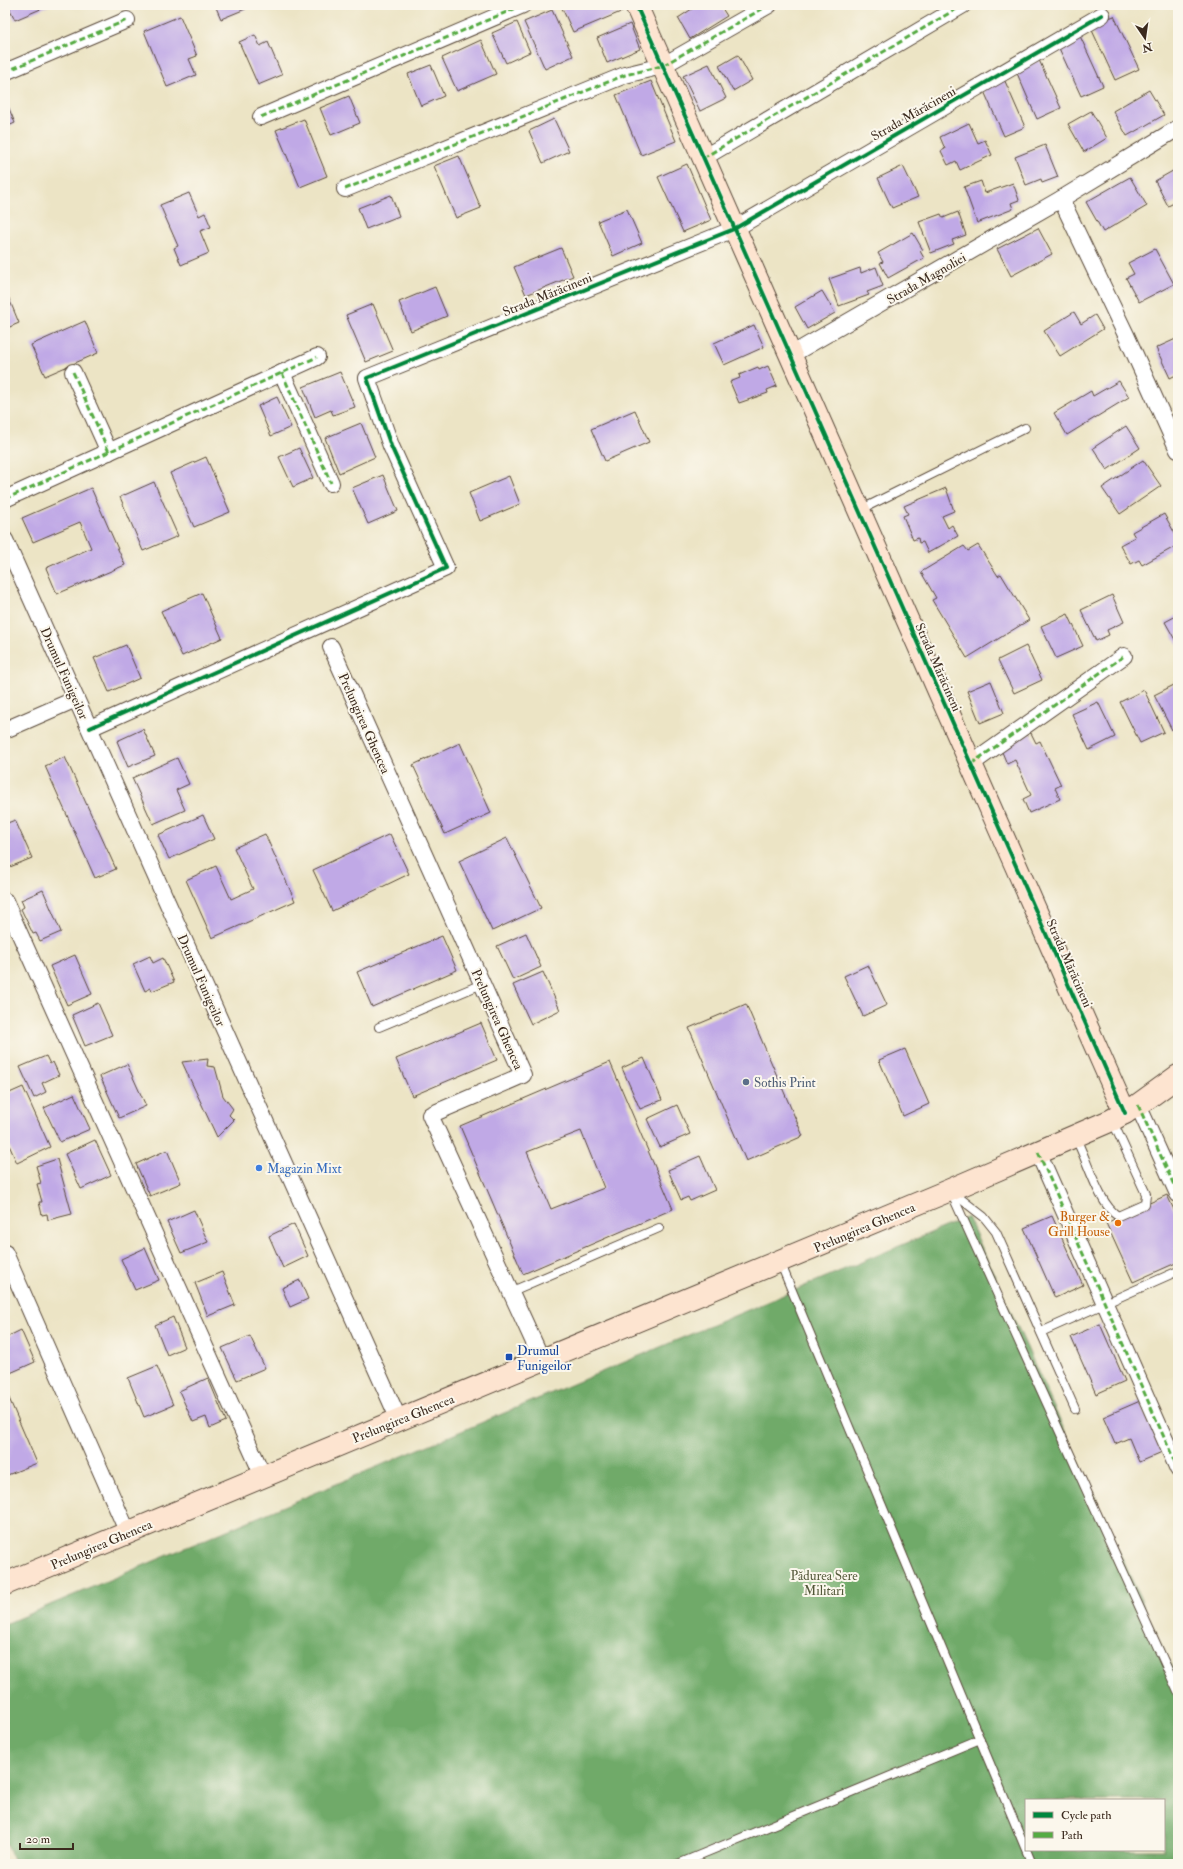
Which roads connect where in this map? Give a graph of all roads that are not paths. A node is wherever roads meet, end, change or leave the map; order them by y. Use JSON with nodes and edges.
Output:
{"nodes":[{"id":1,"x":523,"y":5,"type":"edge"},
{"id":2,"x":636,"y":5,"type":"edge"},
{"id":3,"x":769,"y":5,"type":"edge"},
{"id":4,"x":963,"y":5,"type":"edge"},
{"id":5,"x":1102,"y":15,"type":"dead end"},
{"id":6,"x":127,"y":20,"type":"dead end"},
{"id":7,"x":662,"y":66,"type":"junction"},
{"id":8,"x":5,"y":72,"type":"edge"},
{"id":9,"x":261,"y":116,"type":"dead end"},
{"id":10,"x":1178,"y":128,"type":"edge"},
{"id":11,"x":703,"y":158,"type":"junction"},
{"id":12,"x":345,"y":189,"type":"dead end"},
{"id":13,"x":1061,"y":199,"type":"junction"},
{"id":14,"x":734,"y":229,"type":"junction"},
{"id":15,"x":790,"y":356,"type":"junction"},
{"id":16,"x":317,"y":357,"type":"dead end"},
{"id":17,"x":73,"y":372,"type":"dead end"},
{"id":18,"x":282,"y":373,"type":"junction"},
{"id":19,"x":1026,"y":428,"type":"dead end"},
{"id":20,"x":1178,"y":450,"type":"edge"},
{"id":21,"x":109,"y":452,"type":"junction"},
{"id":22,"x":331,"y":484,"type":"dead end"},
{"id":23,"x":5,"y":499,"type":"edge"},
{"id":24,"x":859,"y":510,"type":"junction"},
{"id":25,"x":5,"y":540,"type":"edge"},
{"id":26,"x":331,"y":647,"type":"dead end"},
{"id":27,"x":1124,"y":656,"type":"dead end"},
{"id":28,"x":76,"y":699,"type":"junction"},
{"id":29,"x":90,"y":728,"type":"junction"},
{"id":30,"x":5,"y":730,"type":"edge"},
{"id":31,"x":971,"y":764,"type":"junction"},
{"id":32,"x":5,"y":902,"type":"edge"},
{"id":33,"x":482,"y":984,"type":"junction"},
{"id":34,"x":379,"y":1027,"type":"dead end"},
{"id":35,"x":1178,"y":1076,"type":"edge"},
{"id":36,"x":1125,"y":1112,"type":"junction"},
{"id":37,"x":1074,"y":1136,"type":"junction"},
{"id":38,"x":1038,"y":1152,"type":"junction"},
{"id":39,"x":950,"y":1190,"type":"junction"},
{"id":40,"x":1178,"y":1194,"type":"edge"},
{"id":41,"x":659,"y":1228,"type":"dead end"},
{"id":42,"x":5,"y":1253,"type":"edge"},
{"id":43,"x":780,"y":1262,"type":"junction"},
{"id":44,"x":1178,"y":1271,"type":"edge"},
{"id":45,"x":510,"y":1292,"type":"junction"},
{"id":46,"x":1105,"y":1304,"type":"junction"},
{"id":47,"x":1041,"y":1332,"type":"junction"},
{"id":48,"x":542,"y":1360,"type":"junction"},
{"id":49,"x":1075,"y":1409,"type":"dead end"},
{"id":50,"x":399,"y":1420,"type":"junction"},
{"id":51,"x":1178,"y":1469,"type":"edge"},
{"id":52,"x":263,"y":1476,"type":"junction"},
{"id":53,"x":128,"y":1533,"type":"junction"},
{"id":54,"x":5,"y":1584,"type":"edge"},
{"id":55,"x":1178,"y":1692,"type":"edge"},
{"id":56,"x":980,"y":1738,"type":"junction"},
{"id":57,"x":1025,"y":1847,"type":"edge"},
{"id":58,"x":1027,"y":1851,"type":"edge"},
{"id":59,"x":678,"y":1864,"type":"edge"},
{"id":60,"x":1032,"y":1864,"type":"edge"}],
"edges":[{"from":1,"to":9,"type":"street"},
{"from":2,"to":7,"type":"main road","name":"Strada Mărăcineni"},
{"from":3,"to":7,"type":"street"},
{"from":4,"to":11,"type":"street"},
{"from":5,"to":14,"type":"street","name":"Strada Mărăcineni"},
{"from":6,"to":8,"type":"street"},
{"from":7,"to":11,"type":"main road","name":"Strada Mărăcineni"},
{"from":7,"to":12,"type":"street"},
{"from":10,"to":13,"type":"street","name":"Strada Magnoliei"},
{"from":11,"to":14,"type":"main road","name":"Strada Mărăcineni"},
{"from":13,"to":15,"type":"street","name":"Strada Magnoliei"},
{"from":13,"to":20,"type":"street"},
{"from":14,"to":15,"type":"main road","name":"Strada Mărăcineni"},
{"from":14,"to":29,"type":"street","name":"Strada Mărăcineni"},
{"from":15,"to":24,"type":"main road","name":"Strada Mărăcineni"},
{"from":16,"to":18,"type":"street"},
{"from":17,"to":21,"type":"street"},
{"from":18,"to":21,"type":"street"},
{"from":18,"to":22,"type":"street"},
{"from":19,"to":24,"type":"lane"},
{"from":21,"to":23,"type":"street"},
{"from":24,"to":31,"type":"main road","name":"Strada Mărăcineni"},
{"from":25,"to":28,"type":"street","name":"Drumul Funigeilor"},
{"from":26,"to":33,"type":"street","name":"Prelungirea Ghencea"},
{"from":27,"to":31,"type":"street"},
{"from":28,"to":29,"type":"street","name":"Drumul Funigeilor"},
{"from":28,"to":30,"type":"street"},
{"from":29,"to":50,"type":"street","name":"Drumul Funigeilor"},
{"from":31,"to":36,"type":"main road","name":"Strada Mărăcineni"},
{"from":32,"to":52,"type":"street"},
{"from":33,"to":34,"type":"lane"},
{"from":33,"to":45,"type":"street","name":"Prelungirea Ghencea"},
{"from":35,"to":36,"type":"main road","name":"Prelungirea Ghencea"},
{"from":36,"to":37,"type":"main road","name":"Prelungirea Ghencea"},
{"from":36,"to":37,"type":"lane"},
{"from":36,"to":40,"type":"street"},
{"from":37,"to":38,"type":"main road","name":"Prelungirea Ghencea"},
{"from":38,"to":39,"type":"main road","name":"Prelungirea Ghencea"},
{"from":38,"to":46,"type":"street"},
{"from":39,"to":43,"type":"main road","name":"Prelungirea Ghencea"},
{"from":39,"to":47,"type":"lane"},
{"from":39,"to":55,"type":"lane"},
{"from":41,"to":45,"type":"lane"},
{"from":42,"to":53,"type":"street"},
{"from":43,"to":48,"type":"main road","name":"Prelungirea Ghencea"},
{"from":43,"to":56,"type":"lane"},
{"from":44,"to":46,"type":"lane"},
{"from":45,"to":48,"type":"street","name":"Prelungirea Ghencea"},
{"from":46,"to":47,"type":"lane"},
{"from":46,"to":51,"type":"street"},
{"from":47,"to":49,"type":"lane"},
{"from":48,"to":50,"type":"main road","name":"Prelungirea Ghencea"},
{"from":50,"to":52,"type":"main road","name":"Prelungirea Ghencea"},
{"from":52,"to":53,"type":"main road","name":"Prelungirea Ghencea"},
{"from":53,"to":54,"type":"main road","name":"Prelungirea Ghencea"},
{"from":56,"to":57,"type":"lane"},
{"from":56,"to":59,"type":"lane"},
{"from":58,"to":60,"type":"lane"}]}
